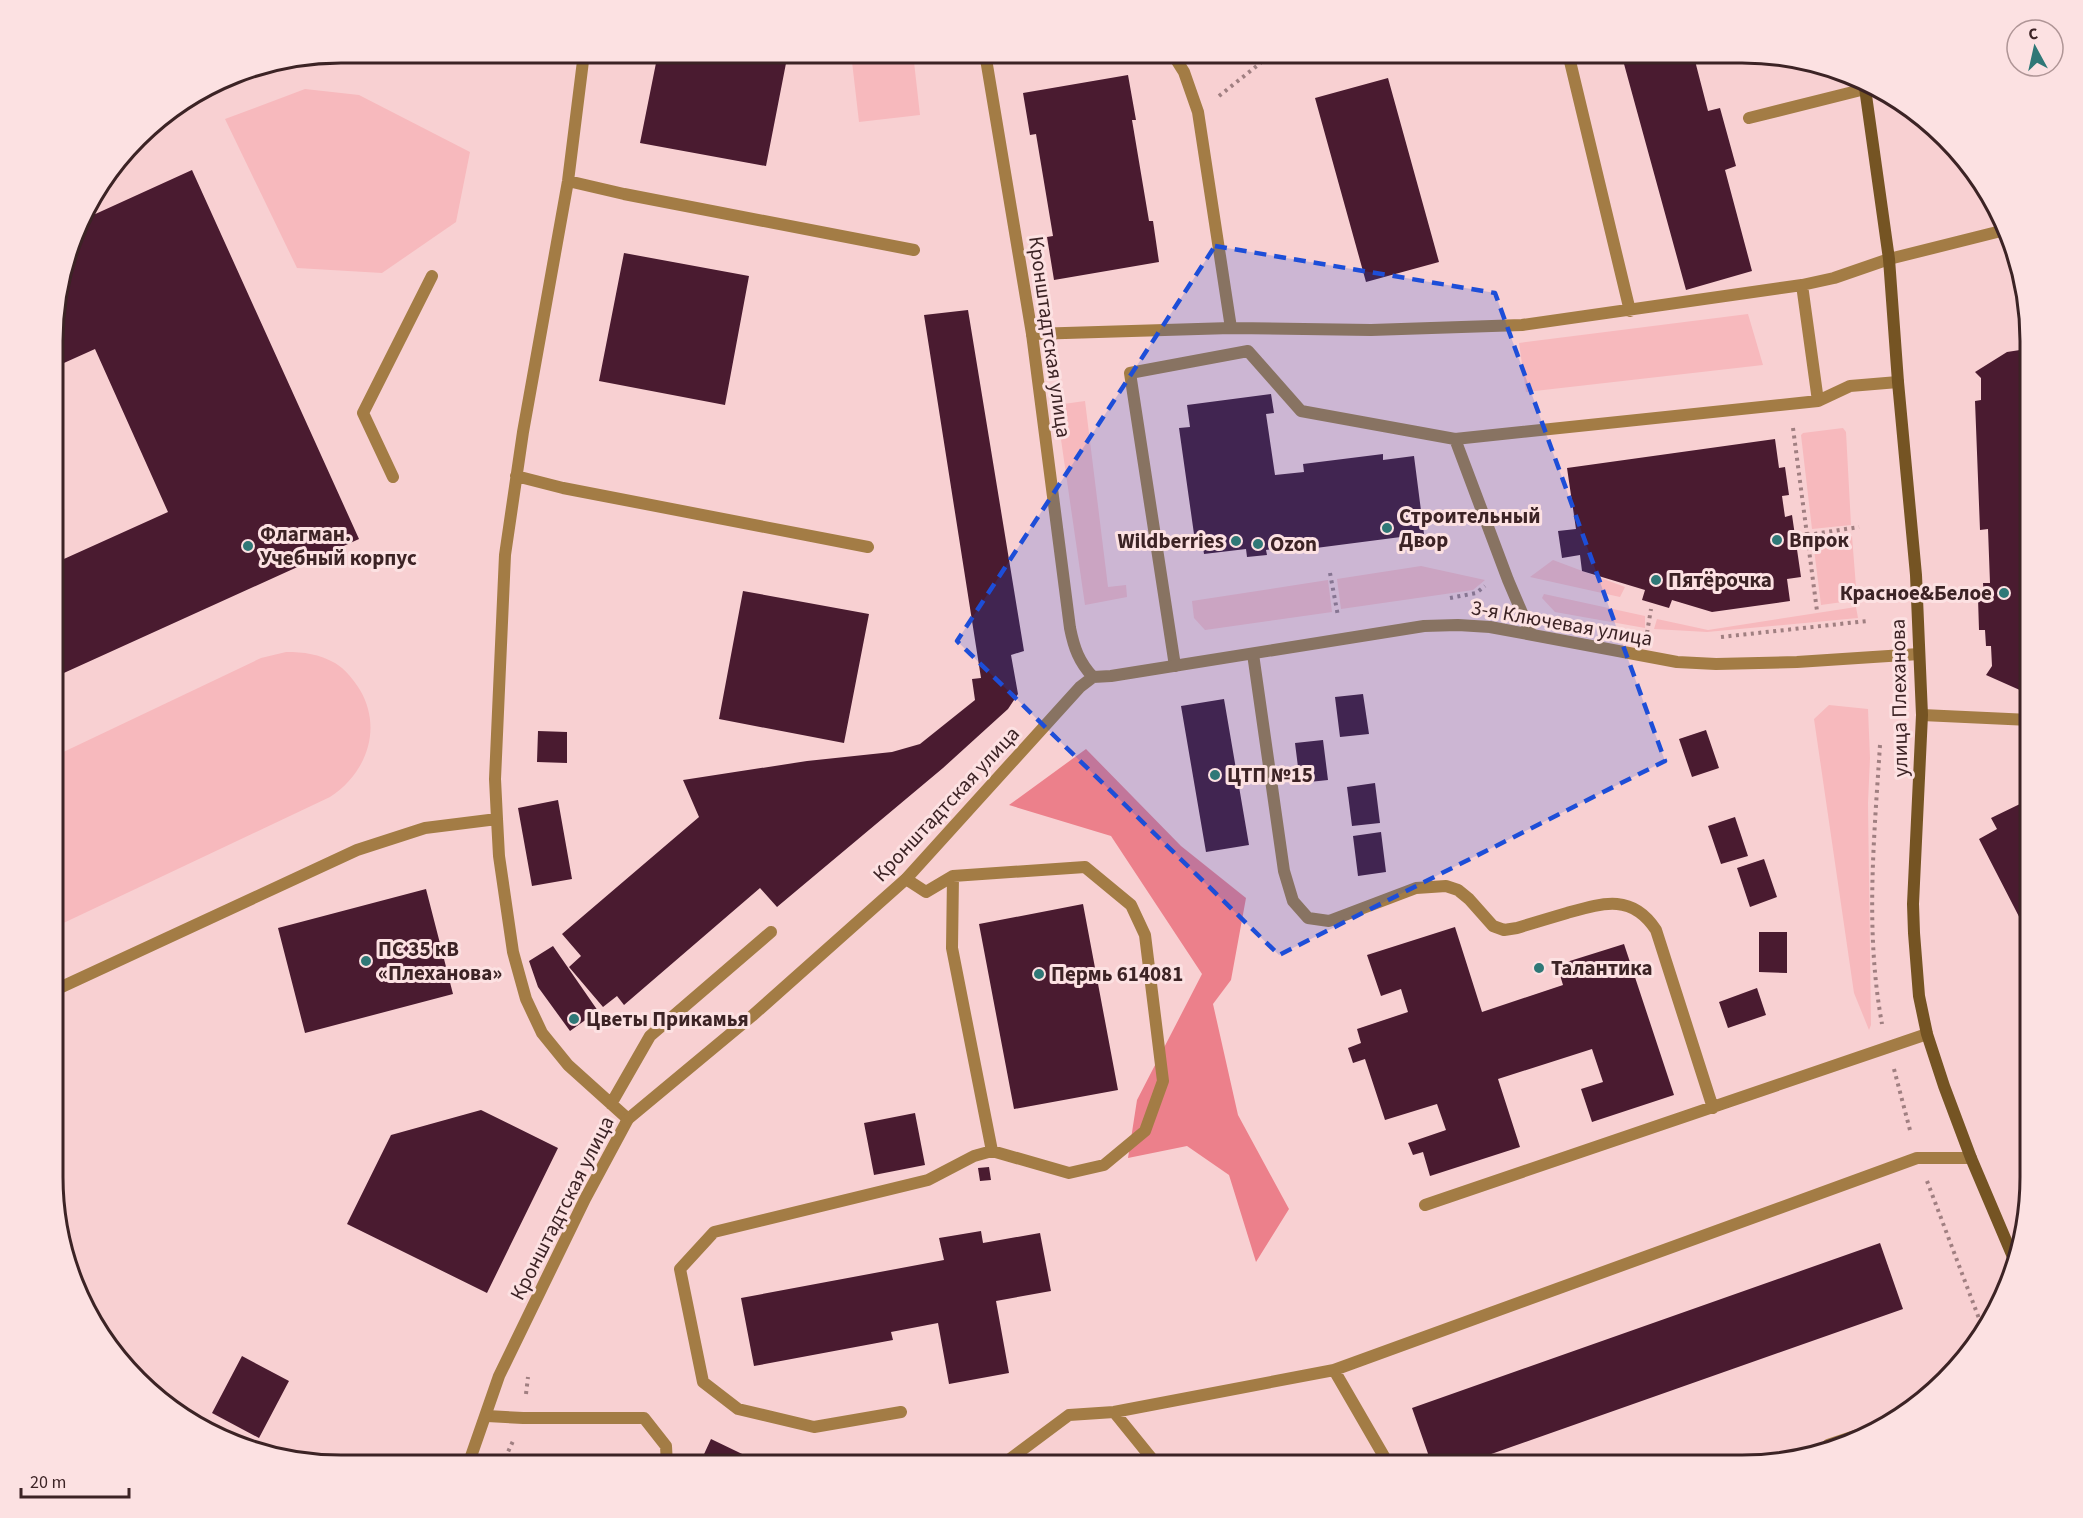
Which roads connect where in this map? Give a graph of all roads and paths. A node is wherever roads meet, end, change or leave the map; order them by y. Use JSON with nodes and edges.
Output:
{"nodes":[{"id":1,"x":583,"y":63,"type":"edge"},
{"id":2,"x":987,"y":63,"type":"edge"},
{"id":3,"x":1178,"y":63,"type":"edge"},
{"id":4,"x":1260,"y":63,"type":"edge"},
{"id":5,"x":1570,"y":63,"type":"edge"},
{"id":6,"x":1855,"y":87,"type":"edge"},
{"id":7,"x":1865,"y":92,"type":"edge"},
{"id":8,"x":1198,"y":112,"type":"junction"},
{"id":9,"x":1749,"y":118,"type":"dead end"},
{"id":10,"x":568,"y":182,"type":"junction"},
{"id":11,"x":1998,"y":232,"type":"edge"},
{"id":12,"x":914,"y":250,"type":"dead end"},
{"id":13,"x":1889,"y":259,"type":"junction"},
{"id":14,"x":432,"y":276,"type":"dead end"},
{"id":15,"x":1802,"y":285,"type":"junction"},
{"id":16,"x":1630,"y":311,"type":"junction"},
{"id":17,"x":1231,"y":328,"type":"junction"},
{"id":18,"x":1032,"y":334,"type":"junction"},
{"id":19,"x":1898,"y":382,"type":"junction"},
{"id":20,"x":1818,"y":401,"type":"junction"},
{"id":21,"x":1790,"y":403,"type":"junction"},
{"id":22,"x":1455,"y":439,"type":"junction"},
{"id":23,"x":516,"y":476,"type":"junction"},
{"id":24,"x":393,"y":477,"type":"dead end"},
{"id":25,"x":1859,"y":528,"type":"dead end"},
{"id":26,"x":1807,"y":535,"type":"junction"},
{"id":27,"x":868,"y":547,"type":"dead end"},
{"id":28,"x":1330,"y":573,"type":"dead end"},
{"id":29,"x":1651,"y":609,"type":"dead end"},
{"id":30,"x":1817,"y":611,"type":"dead end"},
{"id":31,"x":1338,"y":620,"type":"dead end"},
{"id":32,"x":1867,"y":621,"type":"dead end"},
{"id":33,"x":1636,"y":632,"type":"dead end"},
{"id":34,"x":1531,"y":634,"type":"junction"},
{"id":35,"x":1647,"y":634,"type":"junction"},
{"id":36,"x":1658,"y":634,"type":"dead end"},
{"id":37,"x":1720,"y":637,"type":"dead end"},
{"id":38,"x":1253,"y":654,"type":"junction"},
{"id":39,"x":1919,"y":654,"type":"junction"},
{"id":40,"x":1175,"y":666,"type":"junction"},
{"id":41,"x":1093,"y":677,"type":"junction"},
{"id":42,"x":1922,"y":715,"type":"junction"},
{"id":43,"x":2020,"y":720,"type":"edge"},
{"id":44,"x":496,"y":819,"type":"junction"},
{"id":45,"x":953,"y":876,"type":"junction"},
{"id":46,"x":906,"y":879,"type":"junction"},
{"id":47,"x":771,"y":932,"type":"dead end"},
{"id":48,"x":63,"y":986,"type":"edge"},
{"id":49,"x":1927,"y":1034,"type":"junction"},
{"id":50,"x":610,"y":1104,"type":"junction"},
{"id":51,"x":1713,"y":1108,"type":"junction"},
{"id":52,"x":628,"y":1119,"type":"junction"},
{"id":53,"x":992,"y":1150,"type":"junction"},
{"id":54,"x":1971,"y":1158,"type":"junction"},
{"id":55,"x":1425,"y":1205,"type":"dead end"},
{"id":56,"x":2010,"y":1251,"type":"edge"},
{"id":57,"x":1334,"y":1370,"type":"junction"},
{"id":58,"x":528,"y":1375,"type":"dead end"},
{"id":59,"x":901,"y":1412,"type":"dead end"},
{"id":60,"x":1114,"y":1412,"type":"junction"},
{"id":61,"x":487,"y":1416,"type":"junction"},
{"id":62,"x":523,"y":1418,"type":"junction"},
{"id":63,"x":472,"y":1455,"type":"edge"},
{"id":64,"x":506,"y":1455,"type":"edge"},
{"id":65,"x":666,"y":1455,"type":"edge"},
{"id":66,"x":1015,"y":1455,"type":"edge"},
{"id":67,"x":1149,"y":1455,"type":"edge"},
{"id":68,"x":1383,"y":1455,"type":"edge"}],
"edges":[{"from":1,"to":10,"type":"street"},
{"from":2,"to":18,"type":"street","name":"Кронштадтская улица"},
{"from":3,"to":8,"type":"street"},
{"from":4,"to":8,"type":"path"},
{"from":5,"to":16,"type":"street"},
{"from":6,"to":9,"type":"street"},
{"from":7,"to":13,"type":"main road","name":"улица Плеханова"},
{"from":8,"to":17,"type":"street"},
{"from":10,"to":12,"type":"street"},
{"from":10,"to":23,"type":"street"},
{"from":11,"to":13,"type":"street"},
{"from":13,"to":15,"type":"street"},
{"from":13,"to":19,"type":"main road","name":"улица Плеханова"},
{"from":14,"to":24,"type":"street"},
{"from":15,"to":16,"type":"street"},
{"from":15,"to":20,"type":"street"},
{"from":16,"to":17,"type":"street"},
{"from":17,"to":18,"type":"street"},
{"from":18,"to":41,"type":"street","name":"Кронштадтская улица"},
{"from":19,"to":20,"type":"street"},
{"from":19,"to":39,"type":"main road","name":"улица Плеханова"},
{"from":20,"to":21,"type":"street"},
{"from":21,"to":22,"type":"street"},
{"from":21,"to":26,"type":"path"},
{"from":22,"to":34,"type":"street"},
{"from":22,"to":40,"type":"street"},
{"from":23,"to":27,"type":"street"},
{"from":23,"to":44,"type":"street"},
{"from":25,"to":26,"type":"path"},
{"from":26,"to":30,"type":"path"},
{"from":28,"to":31,"type":"path"},
{"from":29,"to":35,"type":"path"},
{"from":32,"to":37,"type":"path"},
{"from":33,"to":35,"type":"path"},
{"from":34,"to":38,"type":"street","name":"3-я Ключевая улица"},
{"from":34,"to":39,"type":"street","name":"3-я Ключевая улица"},
{"from":35,"to":36,"type":"path"},
{"from":38,"to":40,"type":"street","name":"3-я Ключевая улица"},
{"from":38,"to":51,"type":"street"},
{"from":39,"to":42,"type":"main road","name":"улица Плеханова"},
{"from":40,"to":41,"type":"street","name":"3-я Ключевая улица"},
{"from":41,"to":46,"type":"street","name":"Кронштадтская улица"},
{"from":42,"to":43,"type":"street"},
{"from":42,"to":49,"type":"main road","name":"улица Плеханова"},
{"from":44,"to":48,"type":"street"},
{"from":44,"to":50,"type":"street"},
{"from":45,"to":46,"type":"street"},
{"from":45,"to":53,"type":"street"},
{"from":45,"to":53,"type":"street"},
{"from":46,"to":52,"type":"street","name":"Кронштадтская улица"},
{"from":47,"to":50,"type":"street"},
{"from":49,"to":51,"type":"street"},
{"from":49,"to":54,"type":"main road","name":"улица Плеханова"},
{"from":50,"to":52,"type":"street"},
{"from":51,"to":55,"type":"street"},
{"from":52,"to":61,"type":"street","name":"Кронштадтская улица"},
{"from":53,"to":59,"type":"street"},
{"from":54,"to":56,"type":"main road","name":"улица Плеханова"},
{"from":54,"to":57,"type":"street"},
{"from":57,"to":60,"type":"street"},
{"from":57,"to":68,"type":"street"},
{"from":58,"to":62,"type":"path"},
{"from":60,"to":66,"type":"street"},
{"from":60,"to":67,"type":"street"},
{"from":61,"to":62,"type":"street"},
{"from":61,"to":63,"type":"street","name":"Кронштадтская улица"},
{"from":62,"to":64,"type":"path"},
{"from":62,"to":65,"type":"street"}]}
